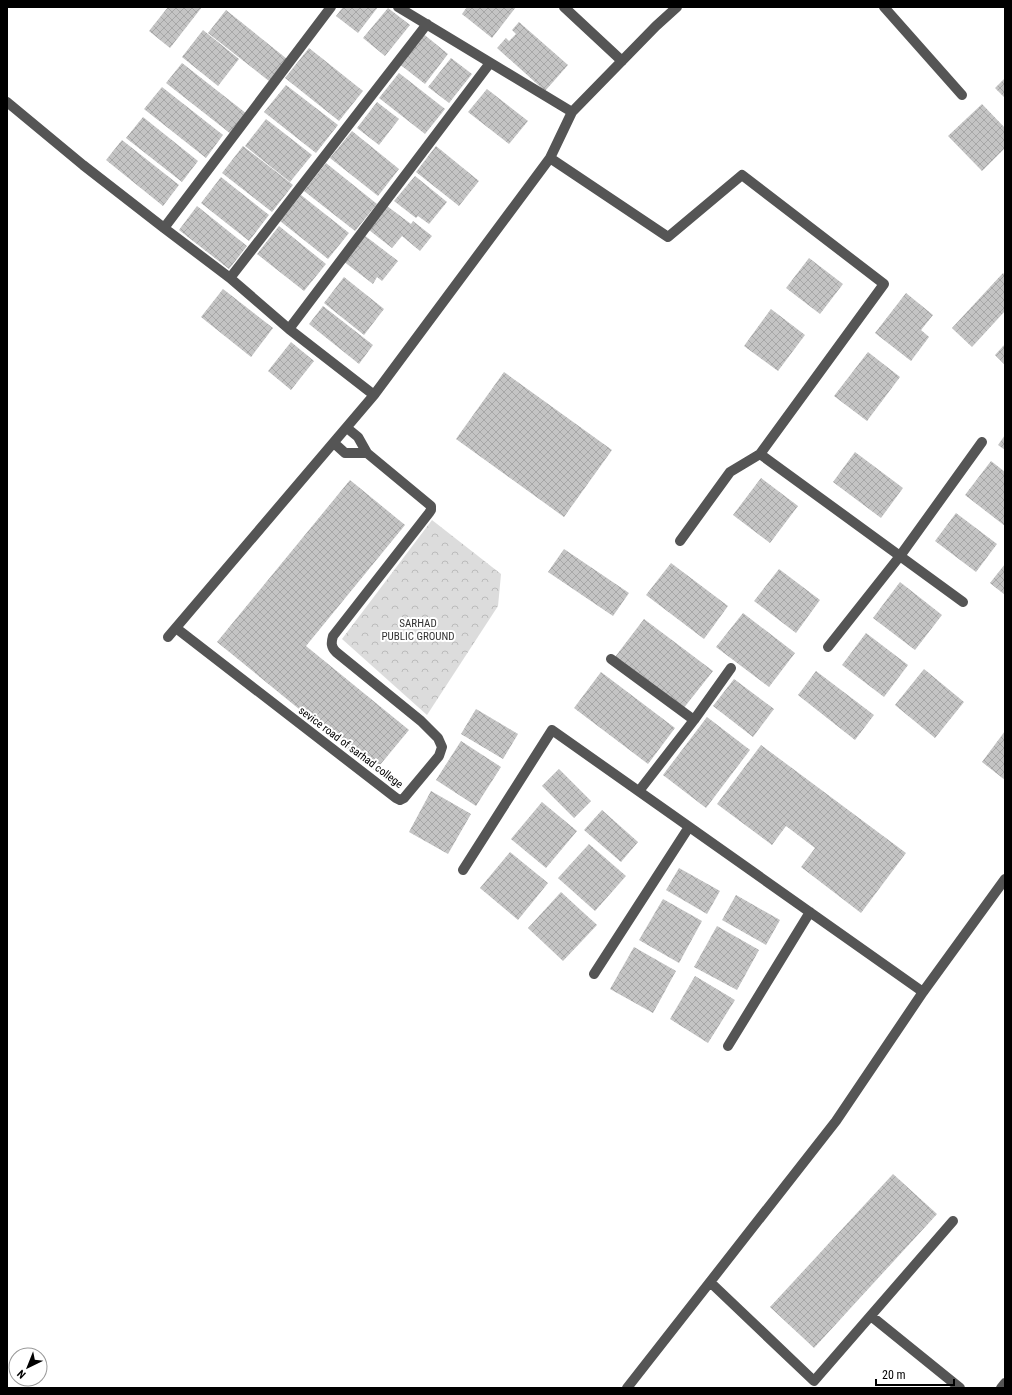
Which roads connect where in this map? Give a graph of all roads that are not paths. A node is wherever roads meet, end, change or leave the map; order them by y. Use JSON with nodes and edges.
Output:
{"nodes":[{"id":1,"x":331,"y":7,"type":"edge"},
{"id":2,"x":398,"y":7,"type":"edge"},
{"id":3,"x":564,"y":7,"type":"edge"},
{"id":4,"x":677,"y":7,"type":"edge"},
{"id":5,"x":884,"y":7,"type":"edge"},
{"id":6,"x":426,"y":24,"type":"junction"},
{"id":7,"x":622,"y":61,"type":"junction"},
{"id":8,"x":490,"y":63,"type":"junction"},
{"id":9,"x":962,"y":95,"type":"dead end"},
{"id":10,"x":7,"y":102,"type":"edge"},
{"id":11,"x":572,"y":112,"type":"junction"},
{"id":12,"x":550,"y":158,"type":"junction"},
{"id":13,"x":164,"y":228,"type":"junction"},
{"id":14,"x":230,"y":278,"type":"junction"},
{"id":15,"x":289,"y":329,"type":"junction"},
{"id":16,"x":374,"y":395,"type":"junction"},
{"id":17,"x":347,"y":428,"type":"junction"},
{"id":18,"x":982,"y":442,"type":"dead end"},
{"id":19,"x":334,"y":443,"type":"junction"},
{"id":20,"x":367,"y":453,"type":"junction"},
{"id":21,"x":760,"y":454,"type":"junction"},
{"id":22,"x":680,"y":541,"type":"dead end"},
{"id":23,"x":900,"y":556,"type":"junction"},
{"id":24,"x":963,"y":602,"type":"dead end"},
{"id":25,"x":176,"y":628,"type":"junction"},
{"id":26,"x":168,"y":637,"type":"dead end"},
{"id":27,"x":828,"y":647,"type":"dead end"},
{"id":28,"x":611,"y":659,"type":"dead end"},
{"id":29,"x":731,"y":668,"type":"dead end"},
{"id":30,"x":694,"y":720,"type":"junction"},
{"id":31,"x":639,"y":792,"type":"junction"},
{"id":32,"x":689,"y":827,"type":"junction"},
{"id":33,"x":463,"y":870,"type":"dead end"},
{"id":34,"x":1005,"y":879,"type":"edge"},
{"id":35,"x":810,"y":912,"type":"junction"},
{"id":36,"x":594,"y":974,"type":"dead end"},
{"id":37,"x":923,"y":992,"type":"junction"},
{"id":38,"x":728,"y":1046,"type":"dead end"},
{"id":39,"x":953,"y":1221,"type":"dead end"},
{"id":40,"x":710,"y":1282,"type":"junction"},
{"id":41,"x":871,"y":1316,"type":"junction"},
{"id":42,"x":1005,"y":1383,"type":"edge"},
{"id":43,"x":812,"y":1384,"type":"edge"},
{"id":44,"x":627,"y":1388,"type":"edge"},
{"id":45,"x":960,"y":1388,"type":"edge"},
{"id":46,"x":1001,"y":1388,"type":"edge"}],
"edges":[{"from":1,"to":13,"type":"street"},
{"from":2,"to":6,"type":"street"},
{"from":3,"to":7,"type":"street"},
{"from":4,"to":7,"type":"street"},
{"from":5,"to":9,"type":"street"},
{"from":6,"to":8,"type":"street"},
{"from":6,"to":14,"type":"street"},
{"from":7,"to":11,"type":"street"},
{"from":8,"to":11,"type":"street"},
{"from":8,"to":15,"type":"street"},
{"from":10,"to":13,"type":"street"},
{"from":11,"to":12,"type":"street"},
{"from":12,"to":16,"type":"street"},
{"from":12,"to":21,"type":"street"},
{"from":13,"to":14,"type":"street"},
{"from":14,"to":15,"type":"street"},
{"from":15,"to":16,"type":"street"},
{"from":16,"to":17,"type":"street"},
{"from":17,"to":19,"type":"street"},
{"from":17,"to":20,"type":"street"},
{"from":18,"to":23,"type":"street"},
{"from":19,"to":20,"type":"street"},
{"from":19,"to":25,"type":"street"},
{"from":20,"to":25,"type":"street","name":"sevice road of sarhad college"},
{"from":21,"to":22,"type":"street"},
{"from":21,"to":23,"type":"street"},
{"from":23,"to":24,"type":"street"},
{"from":23,"to":27,"type":"street"},
{"from":25,"to":26,"type":"street"},
{"from":28,"to":30,"type":"street"},
{"from":29,"to":30,"type":"street"},
{"from":30,"to":31,"type":"street"},
{"from":31,"to":32,"type":"street"},
{"from":31,"to":33,"type":"street"},
{"from":32,"to":35,"type":"street"},
{"from":32,"to":36,"type":"street"},
{"from":34,"to":37,"type":"street"},
{"from":35,"to":37,"type":"street"},
{"from":35,"to":38,"type":"street"},
{"from":37,"to":40,"type":"street"},
{"from":39,"to":41,"type":"street"},
{"from":40,"to":43,"type":"street"},
{"from":40,"to":44,"type":"street"},
{"from":41,"to":43,"type":"street"},
{"from":41,"to":45,"type":"street"},
{"from":42,"to":46,"type":"street"}]}
